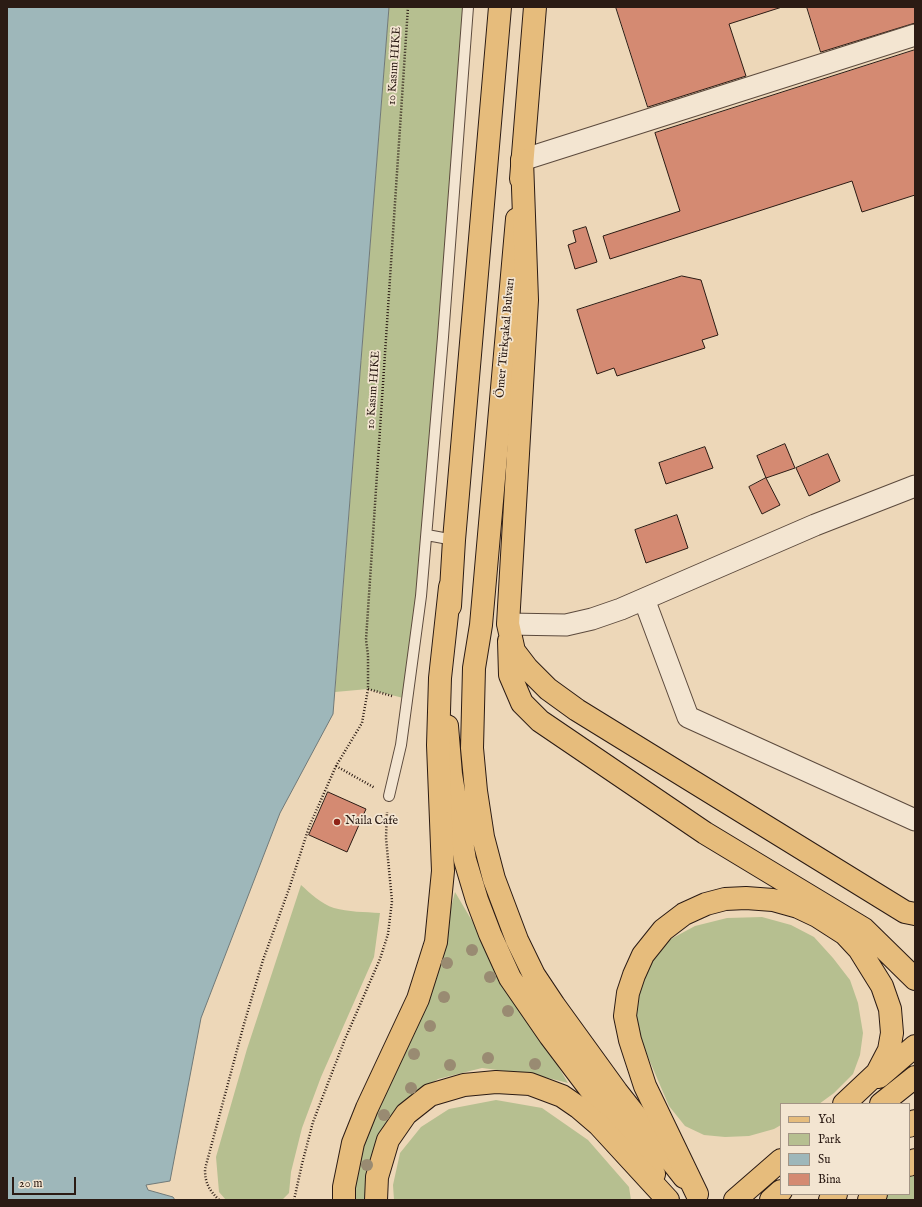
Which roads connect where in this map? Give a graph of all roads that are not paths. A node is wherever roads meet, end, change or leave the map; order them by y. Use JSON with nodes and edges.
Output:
{"nodes":[{"id":1,"x":468,"y":7,"type":"edge"},
{"id":2,"x":500,"y":7,"type":"edge"},
{"id":3,"x":535,"y":7,"type":"edge"},
{"id":4,"x":915,"y":35,"type":"edge"},
{"id":5,"x":522,"y":160,"type":"junction"},
{"id":6,"x":915,"y":486,"type":"edge"},
{"id":7,"x":427,"y":535,"type":"junction"},
{"id":8,"x":454,"y":540,"type":"junction"},
{"id":9,"x":450,"y":587,"type":"junction"},
{"id":10,"x":644,"y":599,"type":"junction"},
{"id":11,"x":508,"y":624,"type":"junction"},
{"id":12,"x":389,"y":796,"type":"road end"},
{"id":13,"x":915,"y":820,"type":"edge"},
{"id":14,"x":915,"y":914,"type":"edge"},
{"id":15,"x":915,"y":979,"type":"edge"},
{"id":16,"x":915,"y":1046,"type":"edge"},
{"id":17,"x":915,"y":1077,"type":"edge"},
{"id":18,"x":847,"y":1103,"type":"edge"},
{"id":19,"x":847,"y":1103,"type":"edge"},
{"id":20,"x":882,"y":1103,"type":"edge"},
{"id":21,"x":780,"y":1161,"type":"edge"},
{"id":22,"x":780,"y":1192,"type":"edge"},
{"id":23,"x":699,"y":1197,"type":"edge"},
{"id":24,"x":344,"y":1200,"type":"edge"},
{"id":25,"x":376,"y":1200,"type":"edge"},
{"id":26,"x":669,"y":1200,"type":"edge"},
{"id":27,"x":734,"y":1200,"type":"edge"},
{"id":28,"x":771,"y":1200,"type":"edge"}],
"edges":[{"from":1,"to":7,"type":"lane"},
{"from":2,"to":8,"type":"main road"},
{"from":3,"to":5,"type":"main road","name":"Ömer Türkçakal Bulvarı"},
{"from":4,"to":5,"type":"street"},
{"from":5,"to":11,"type":"main road"},
{"from":5,"to":23,"type":"main road","name":"Ömer Türkçakal Bulvarı"},
{"from":6,"to":10,"type":"street"},
{"from":7,"to":8,"type":"lane"},
{"from":7,"to":12,"type":"lane"},
{"from":8,"to":9,"type":"main road"},
{"from":9,"to":24,"type":"main road"},
{"from":9,"to":26,"type":"main road"},
{"from":10,"to":11,"type":"street"},
{"from":10,"to":13,"type":"street"},
{"from":11,"to":14,"type":"main road"},
{"from":11,"to":15,"type":"main road"},
{"from":16,"to":19,"type":"main road"},
{"from":17,"to":20,"type":"main road"},
{"from":18,"to":23,"type":"main road"},
{"from":21,"to":27,"type":"main road"},
{"from":22,"to":28,"type":"main road"},
{"from":25,"to":26,"type":"main road"}]}
